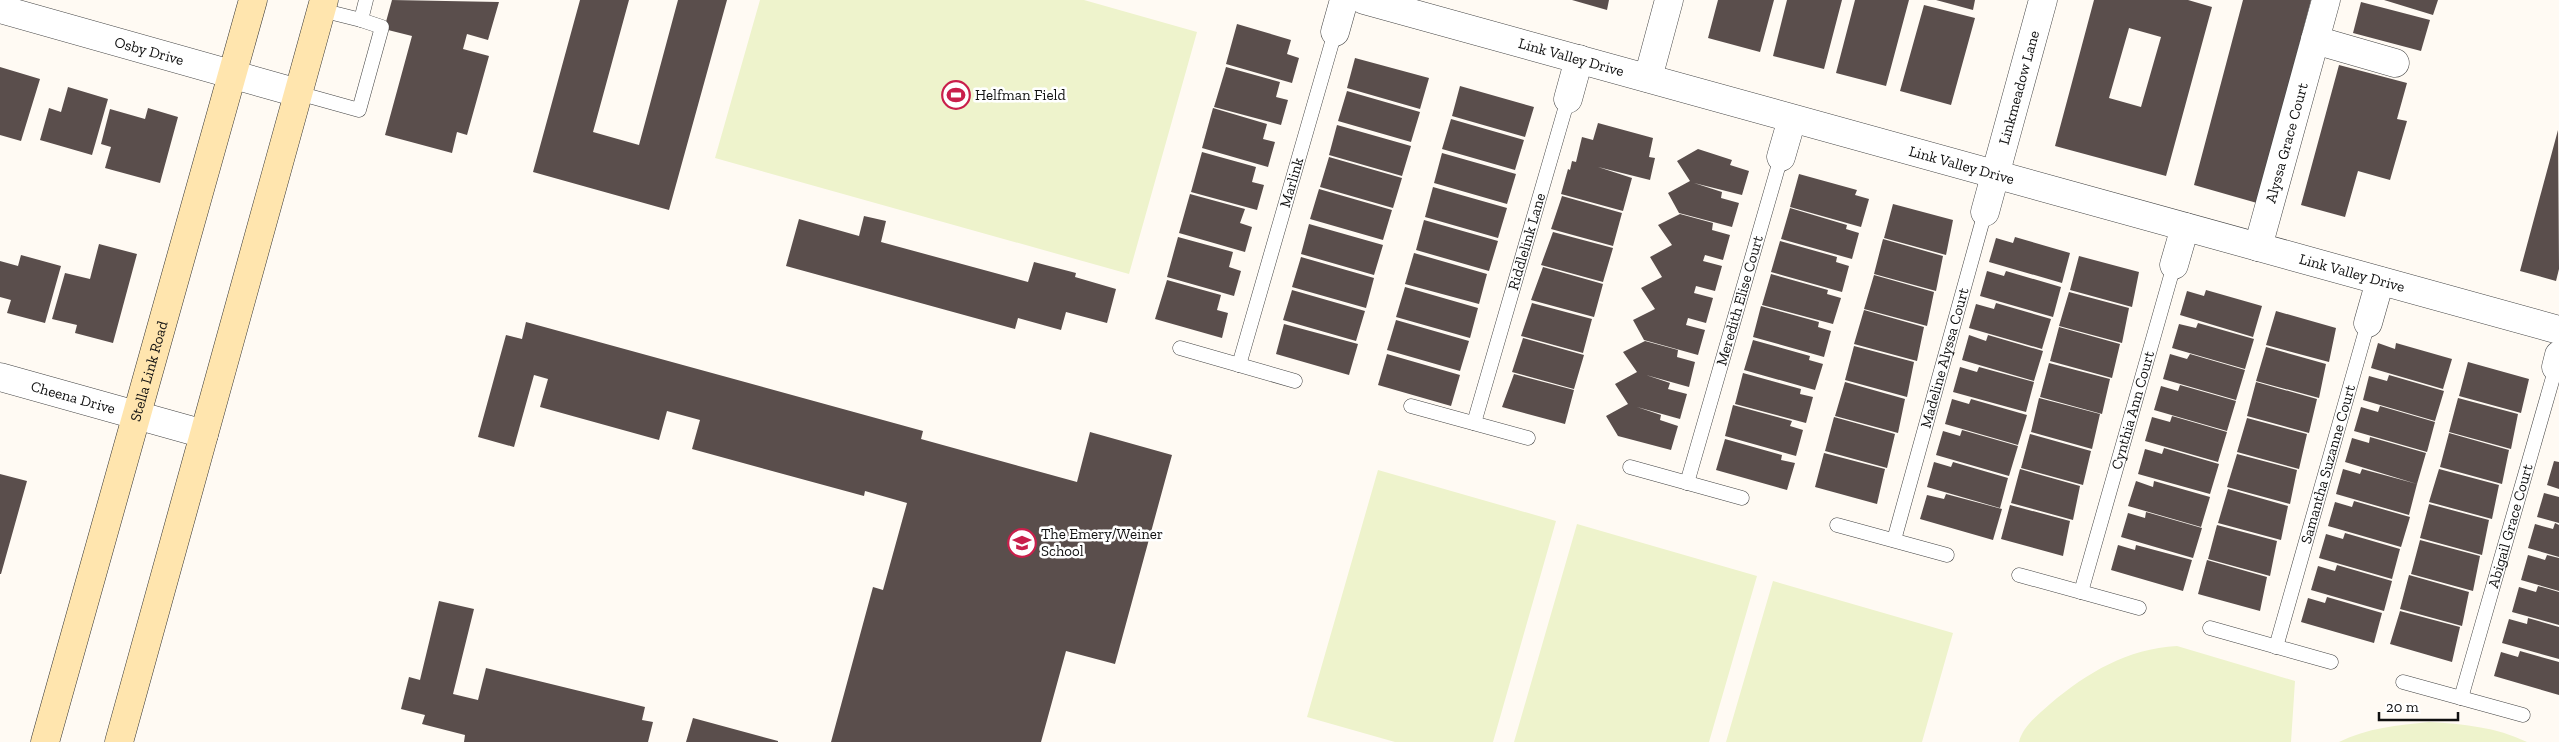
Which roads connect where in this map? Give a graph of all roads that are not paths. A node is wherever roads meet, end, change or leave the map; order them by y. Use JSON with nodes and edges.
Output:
{"nodes":[{"id":1,"x":253,"y":0,"type":"edge"},
{"id":2,"x":366,"y":0,"type":"edge"},
{"id":3,"x":1344,"y":0,"type":"edge"},
{"id":4,"x":1364,"y":0,"type":"edge"},
{"id":5,"x":1669,"y":0,"type":"edge"},
{"id":6,"x":2043,"y":0,"type":"edge"},
{"id":7,"x":2326,"y":0,"type":"edge"},
{"id":8,"x":322,"y":5,"type":"edge"},
{"id":9,"x":0,"y":9,"type":"edge"},
{"id":10,"x":361,"y":20,"type":"junction"},
{"id":11,"x":1335,"y":32,"type":"joint"},
{"id":12,"x":2315,"y":40,"type":"junction"},
{"id":13,"x":1579,"y":59,"type":"junction"},
{"id":14,"x":2395,"y":63,"type":"dead end"},
{"id":15,"x":233,"y":75,"type":"junction"},
{"id":16,"x":1648,"y":78,"type":"junction"},
{"id":17,"x":298,"y":93,"type":"junction"},
{"id":18,"x":1568,"y":98,"type":"joint"},
{"id":19,"x":1792,"y":119,"type":"junction"},
{"id":20,"x":1781,"y":156,"type":"joint"},
{"id":21,"x":1996,"y":175,"type":"junction"},
{"id":22,"x":1985,"y":212,"type":"joint"},
{"id":23,"x":2185,"y":228,"type":"junction"},
{"id":24,"x":2258,"y":247,"type":"junction"},
{"id":25,"x":2174,"y":265,"type":"joint"},
{"id":26,"x":2380,"y":281,"type":"junction"},
{"id":27,"x":2368,"y":323,"type":"joint"},
{"id":28,"x":2559,"y":330,"type":"edge"},
{"id":29,"x":1180,"y":348,"type":"dead end"},
{"id":30,"x":2557,"y":361,"type":"edge"},
{"id":31,"x":1239,"y":365,"type":"junction"},
{"id":32,"x":0,"y":377,"type":"edge"},
{"id":33,"x":1295,"y":381,"type":"dead end"},
{"id":34,"x":1411,"y":406,"type":"dead end"},
{"id":35,"x":138,"y":416,"type":"junction"},
{"id":36,"x":1474,"y":423,"type":"junction"},
{"id":37,"x":204,"y":434,"type":"junction"},
{"id":38,"x":1528,"y":438,"type":"dead end"},
{"id":39,"x":1630,"y":467,"type":"dead end"},
{"id":40,"x":1687,"y":482,"type":"junction"},
{"id":41,"x":1742,"y":498,"type":"dead end"},
{"id":42,"x":1837,"y":524,"type":"dead end"},
{"id":43,"x":1894,"y":540,"type":"junction"},
{"id":44,"x":1947,"y":555,"type":"dead end"},
{"id":45,"x":2019,"y":575,"type":"dead end"},
{"id":46,"x":2081,"y":592,"type":"junction"},
{"id":47,"x":2139,"y":608,"type":"dead end"},
{"id":48,"x":2210,"y":628,"type":"dead end"},
{"id":49,"x":2276,"y":647,"type":"junction"},
{"id":50,"x":2331,"y":662,"type":"dead end"},
{"id":51,"x":2403,"y":682,"type":"dead end"},
{"id":52,"x":2462,"y":698,"type":"junction"},
{"id":53,"x":2523,"y":714,"type":"dead end"},
{"id":54,"x":45,"y":742,"type":"edge"},
{"id":55,"x":119,"y":742,"type":"edge"}],
"edges":[{"from":1,"to":15,"type":"main road","name":"Stella Link Road"},
{"from":2,"to":10,"type":"lane"},
{"from":3,"to":11,"type":"street","name":"Marlink"},
{"from":4,"to":13,"type":"street","name":"Link Valley Drive"},
{"from":5,"to":16,"type":"street"},
{"from":6,"to":21,"type":"street","name":"Linkmeadow Lane"},
{"from":7,"to":12,"type":"street","name":"Alyssa Grace Court"},
{"from":8,"to":10,"type":"lane"},
{"from":8,"to":17,"type":"main road"},
{"from":9,"to":15,"type":"street","name":"Osby Drive"},
{"from":10,"to":17,"type":"lane"},
{"from":11,"to":31,"type":"lane","name":"Marlink"},
{"from":12,"to":14,"type":"street"},
{"from":12,"to":24,"type":"street","name":"Alyssa Grace Court"},
{"from":13,"to":16,"type":"street","name":"Link Valley Drive"},
{"from":13,"to":18,"type":"street","name":"Riddlelink Lane"},
{"from":15,"to":17,"type":"street","name":"Osby Drive"},
{"from":15,"to":35,"type":"main road","name":"Stella Link Road"},
{"from":16,"to":19,"type":"street","name":"Link Valley Drive"},
{"from":17,"to":37,"type":"main road"},
{"from":18,"to":36,"type":"lane","name":"Riddlelink Lane"},
{"from":19,"to":20,"type":"street","name":"Meredith Elise Court"},
{"from":19,"to":21,"type":"street","name":"Link Valley Drive"},
{"from":20,"to":40,"type":"lane","name":"Meredith Elise Court"},
{"from":21,"to":22,"type":"street","name":"Madeline Alyssa Court"},
{"from":21,"to":23,"type":"street","name":"Link Valley Drive"},
{"from":22,"to":43,"type":"lane","name":"Madeline Alyssa Court"},
{"from":23,"to":24,"type":"street","name":"Link Valley Drive"},
{"from":23,"to":25,"type":"street","name":"Cynthia Ann Court"},
{"from":24,"to":26,"type":"street","name":"Link Valley Drive"},
{"from":25,"to":46,"type":"lane","name":"Cynthia Ann Court"},
{"from":26,"to":27,"type":"street","name":"Samantha Suzanne Court"},
{"from":26,"to":28,"type":"street","name":"Link Valley Drive"},
{"from":27,"to":49,"type":"lane","name":"Samantha Suzanne Court"},
{"from":29,"to":31,"type":"lane"},
{"from":30,"to":52,"type":"lane","name":"Abigail Grace Court"},
{"from":31,"to":33,"type":"lane"},
{"from":32,"to":35,"type":"street","name":"Cheena Drive"},
{"from":34,"to":36,"type":"lane"},
{"from":35,"to":37,"type":"street","name":"Cheena Drive"},
{"from":35,"to":54,"type":"main road","name":"Stella Link Road"},
{"from":36,"to":38,"type":"lane"},
{"from":37,"to":55,"type":"main road"},
{"from":39,"to":40,"type":"lane"},
{"from":40,"to":41,"type":"lane"},
{"from":42,"to":43,"type":"lane"},
{"from":43,"to":44,"type":"lane"},
{"from":45,"to":46,"type":"lane"},
{"from":46,"to":47,"type":"lane"},
{"from":48,"to":49,"type":"lane"},
{"from":49,"to":50,"type":"lane"},
{"from":51,"to":52,"type":"lane"},
{"from":52,"to":53,"type":"lane"}]}
